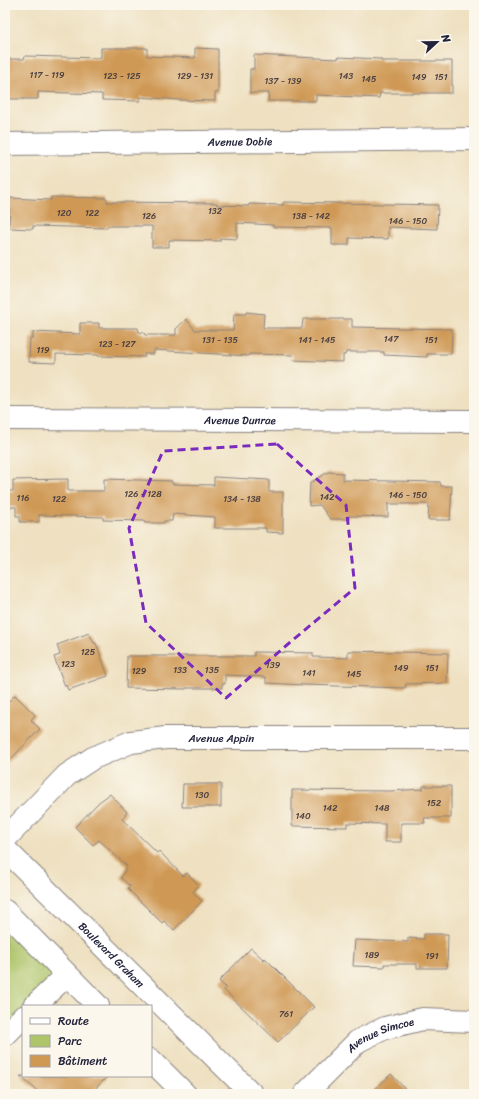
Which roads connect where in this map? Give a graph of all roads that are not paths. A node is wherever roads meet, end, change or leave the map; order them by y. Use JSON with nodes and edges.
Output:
{"nodes":[{"id":1,"x":474,"y":139,"type":"edge"},
{"id":2,"x":5,"y":144,"type":"edge"},
{"id":3,"x":5,"y":419,"type":"edge"},
{"id":4,"x":474,"y":421,"type":"edge"},
{"id":5,"x":474,"y":738,"type":"edge"},
{"id":6,"x":5,"y":839,"type":"edge"},
{"id":7,"x":5,"y":849,"type":"edge"},
{"id":8,"x":5,"y":911,"type":"edge"},
{"id":9,"x":67,"y":975,"type":"junction"},
{"id":10,"x":35,"y":1005,"type":"edge"},
{"id":11,"x":97,"y":1005,"type":"edge"},
{"id":12,"x":22,"y":1018,"type":"edge"},
{"id":13,"x":474,"y":1020,"type":"edge"},
{"id":14,"x":5,"y":1035,"type":"edge"},
{"id":15,"x":152,"y":1061,"type":"edge"},
{"id":16,"x":185,"y":1094,"type":"edge"},
{"id":17,"x":252,"y":1094,"type":"edge"},
{"id":18,"x":305,"y":1094,"type":"edge"}],
"edges":[{"from":1,"to":2,"type":"street","name":"Avenue Dobie"},
{"from":3,"to":4,"type":"street","name":"Avenue Dunrae"},
{"from":5,"to":6,"type":"street","name":"Avenue Appin"},
{"from":7,"to":17,"type":"street","name":"Boulevard Graham"},
{"from":8,"to":9,"type":"street"},
{"from":9,"to":10,"type":"street"},
{"from":9,"to":11,"type":"street"},
{"from":12,"to":14,"type":"street"},
{"from":13,"to":18,"type":"street","name":"Avenue Simcoe"},
{"from":15,"to":16,"type":"street"}]}
